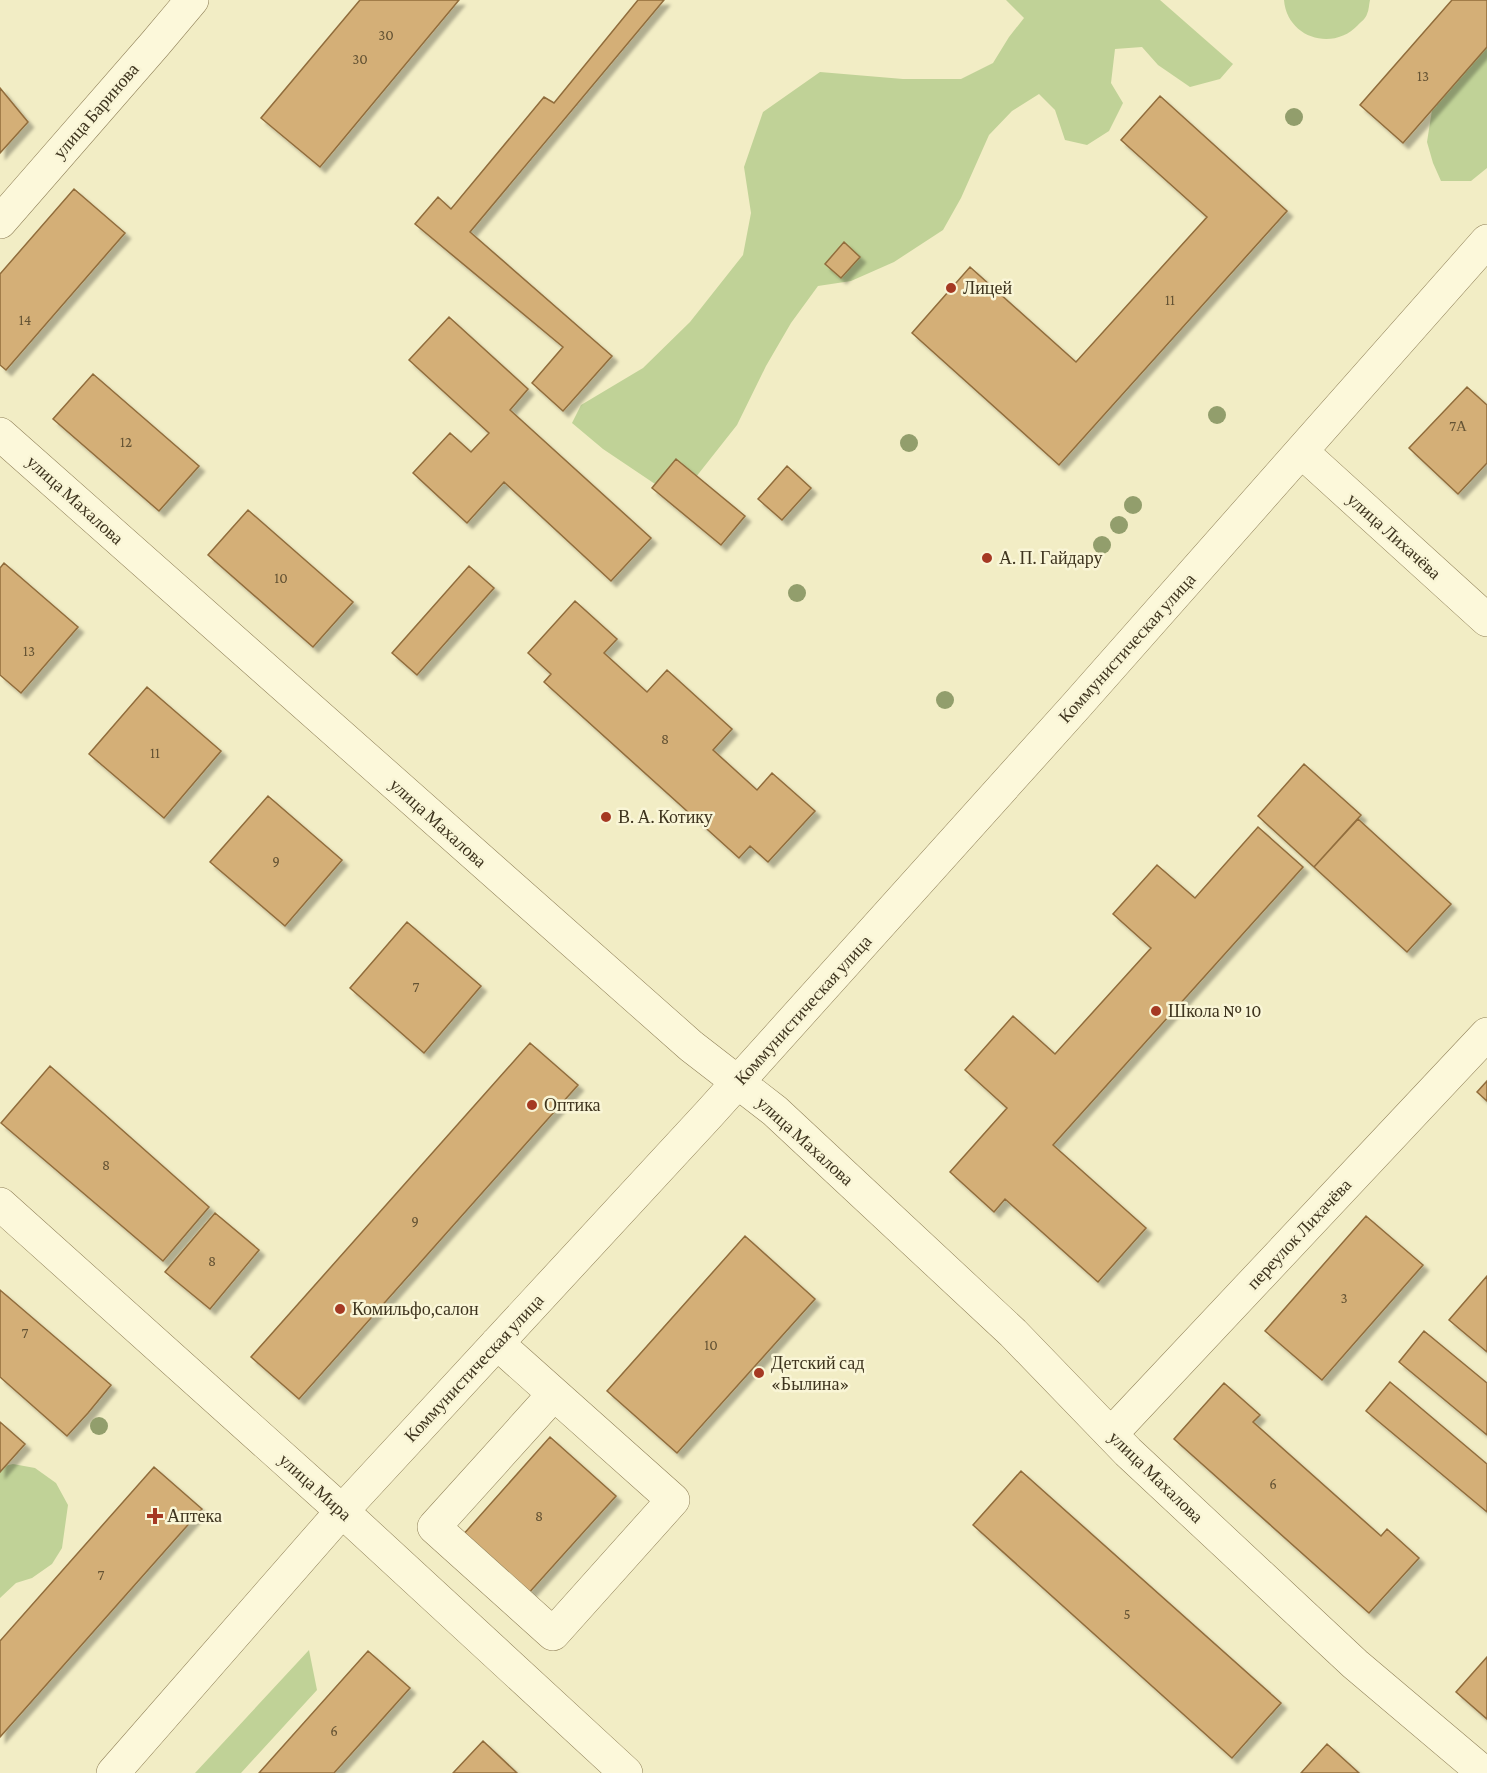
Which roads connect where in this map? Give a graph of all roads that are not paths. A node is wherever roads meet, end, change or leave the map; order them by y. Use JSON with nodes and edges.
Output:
{"nodes":[{"id":1,"x":191,"y":1,"type":"edge"},
{"id":2,"x":0,"y":222,"type":"edge"},
{"id":3,"x":1487,"y":241,"type":"edge"},
{"id":4,"x":0,"y":434,"type":"edge"},
{"id":5,"x":1302,"y":452,"type":"junction"},
{"id":6,"x":1487,"y":620,"type":"edge"},
{"id":7,"x":1487,"y":1034,"type":"edge"},
{"id":8,"x":738,"y":1082,"type":"junction"},
{"id":9,"x":0,"y":1204,"type":"edge"},
{"id":10,"x":497,"y":1343,"type":"junction"},
{"id":11,"x":554,"y":1394,"type":"junction"},
{"id":12,"x":1111,"y":1434,"type":"junction"},
{"id":13,"x":342,"y":1511,"type":"junction"},
{"id":14,"x":113,"y":1773,"type":"edge"},
{"id":15,"x":626,"y":1773,"type":"edge"},
{"id":16,"x":1484,"y":1773,"type":"edge"}],
"edges":[{"from":1,"to":2,"type":"street","name":"улица Баринова"},
{"from":3,"to":5,"type":"street","name":"Коммунистическая улица"},
{"from":4,"to":8,"type":"street","name":"улица Махалова"},
{"from":5,"to":6,"type":"street","name":"улица Лихачёва"},
{"from":5,"to":8,"type":"street","name":"Коммунистическая улица"},
{"from":7,"to":12,"type":"street","name":"переулок Лихачёва"},
{"from":8,"to":10,"type":"street","name":"Коммунистическая улица"},
{"from":8,"to":12,"type":"street","name":"улица Махалова"},
{"from":9,"to":13,"type":"street","name":"улица Мира"},
{"from":10,"to":11,"type":"street"},
{"from":10,"to":13,"type":"street","name":"Коммунистическая улица"},
{"from":11,"to":11,"type":"street"},
{"from":12,"to":16,"type":"street","name":"улица Махалова"},
{"from":13,"to":14,"type":"street","name":"Коммунистическая улица"},
{"from":13,"to":15,"type":"street","name":"улица Мира"}]}
